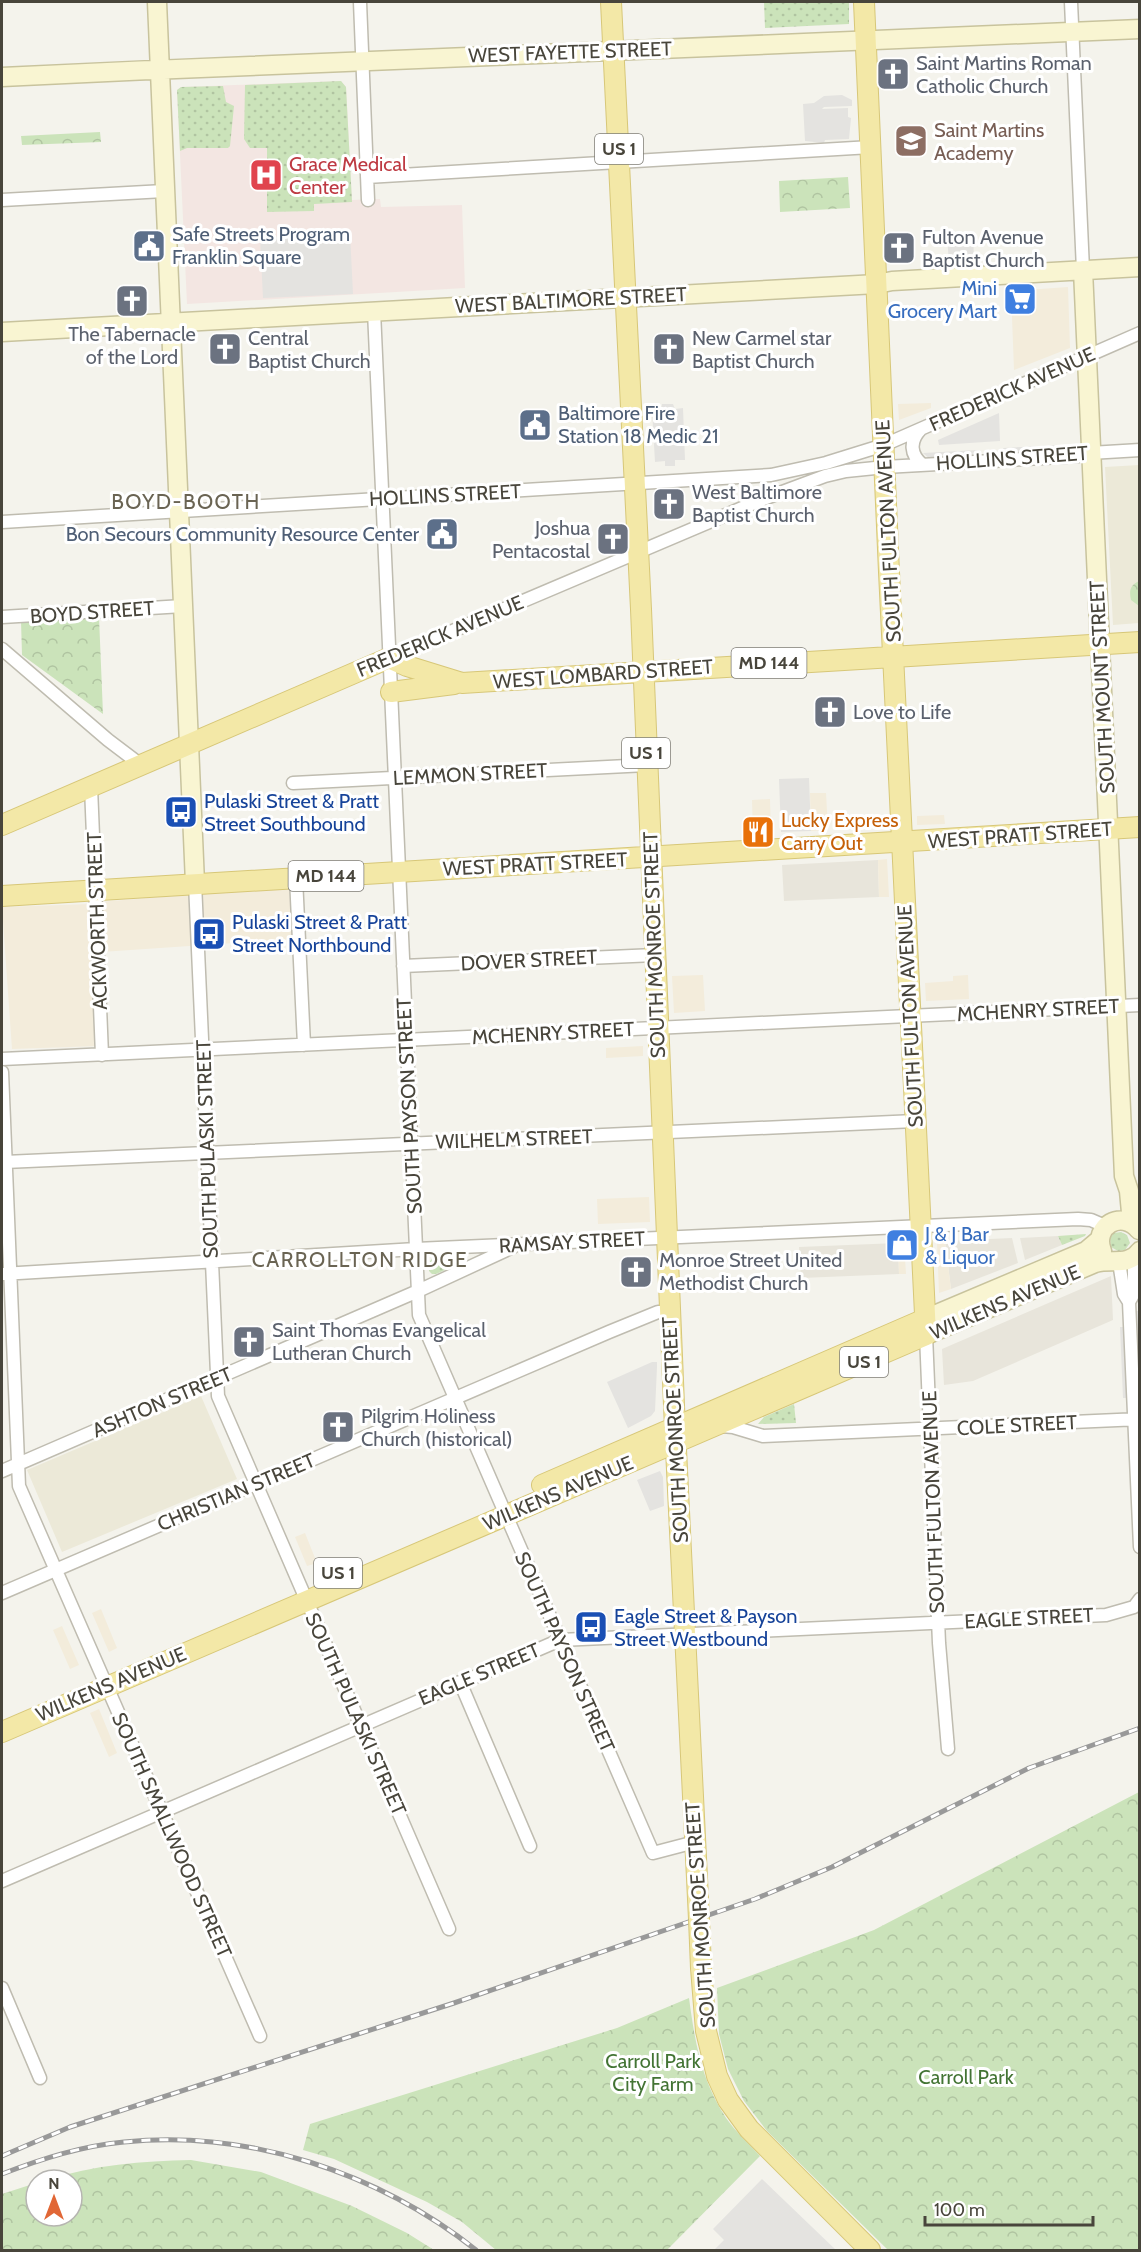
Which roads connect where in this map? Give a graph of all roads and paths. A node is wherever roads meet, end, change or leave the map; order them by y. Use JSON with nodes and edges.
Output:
{"nodes":[{"id":1,"x":157,"y":2,"type":"edge"},
{"id":2,"x":360,"y":2,"type":"edge"},
{"id":3,"x":611,"y":2,"type":"edge"},
{"id":4,"x":864,"y":2,"type":"edge"},
{"id":5,"x":1071,"y":2,"type":"edge"},
{"id":6,"x":1140,"y":29,"type":"edge"},
{"id":7,"x":1072,"y":32,"type":"junction"},
{"id":8,"x":866,"y":40,"type":"junction"},
{"id":9,"x":615,"y":51,"type":"junction"},
{"id":10,"x":362,"y":60,"type":"junction"},
{"id":11,"x":160,"y":69,"type":"junction"},
{"id":12,"x":2,"y":77,"type":"edge"},
{"id":13,"x":871,"y":147,"type":"junction"},
{"id":14,"x":619,"y":162,"type":"junction"},
{"id":15,"x":367,"y":177,"type":"junction"},
{"id":16,"x":164,"y":190,"type":"junction"},
{"id":17,"x":2,"y":200,"type":"edge"},
{"id":18,"x":368,"y":200,"type":"dead end"},
{"id":19,"x":1140,"y":267,"type":"edge"},
{"id":20,"x":1083,"y":270,"type":"junction"},
{"id":21,"x":877,"y":284,"type":"junction"},
{"id":22,"x":625,"y":297,"type":"junction"},
{"id":23,"x":374,"y":311,"type":"junction"},
{"id":24,"x":170,"y":323,"type":"junction"},
{"id":25,"x":2,"y":332,"type":"edge"},
{"id":26,"x":1140,"y":333,"type":"edge"},
{"id":27,"x":1087,"y":356,"type":"junction"},
{"id":28,"x":921,"y":428,"type":"junction"},
{"id":29,"x":884,"y":445,"type":"junction"},
{"id":30,"x":1140,"y":450,"type":"edge"},
{"id":31,"x":1090,"y":453,"type":"junction"},
{"id":32,"x":923,"y":465,"type":"junction"},
{"id":33,"x":885,"y":467,"type":"junction"},
{"id":34,"x":634,"y":483,"type":"junction"},
{"id":35,"x":382,"y":498,"type":"junction"},
{"id":36,"x":179,"y":511,"type":"junction"},
{"id":37,"x":2,"y":522,"type":"edge"},
{"id":38,"x":638,"y":551,"type":"junction"},
{"id":39,"x":183,"y":606,"type":"junction"},
{"id":40,"x":2,"y":617,"type":"edge"},
{"id":41,"x":1140,"y":642,"type":"edge"},
{"id":42,"x":1100,"y":644,"type":"junction"},
{"id":43,"x":2,"y":649,"type":"edge"},
{"id":44,"x":894,"y":656,"type":"junction"},
{"id":45,"x":389,"y":658,"type":"junction"},
{"id":46,"x":644,"y":671,"type":"junction"},
{"id":47,"x":462,"y":683,"type":"junction"},
{"id":48,"x":391,"y":692,"type":"junction"},
{"id":49,"x":190,"y":744,"type":"junction"},
{"id":50,"x":141,"y":765,"type":"junction"},
{"id":51,"x":647,"y":765,"type":"junction"},
{"id":52,"x":395,"y":778,"type":"junction"},
{"id":53,"x":293,"y":783,"type":"dead end"},
{"id":54,"x":91,"y":787,"type":"junction"},
{"id":55,"x":2,"y":825,"type":"edge"},
{"id":56,"x":1140,"y":828,"type":"edge"},
{"id":57,"x":1108,"y":830,"type":"junction"},
{"id":58,"x":903,"y":842,"type":"junction"},
{"id":59,"x":651,"y":858,"type":"junction"},
{"id":60,"x":399,"y":873,"type":"junction"},
{"id":61,"x":296,"y":878,"type":"junction"},
{"id":62,"x":195,"y":883,"type":"junction"},
{"id":63,"x":96,"y":890,"type":"junction"},
{"id":64,"x":2,"y":896,"type":"edge"},
{"id":65,"x":655,"y":955,"type":"junction"},
{"id":66,"x":403,"y":966,"type":"junction"},
{"id":67,"x":1140,"y":1005,"type":"edge"},
{"id":68,"x":1116,"y":1006,"type":"junction"},
{"id":69,"x":911,"y":1016,"type":"junction"},
{"id":70,"x":658,"y":1028,"type":"junction"},
{"id":71,"x":406,"y":1040,"type":"junction"},
{"id":72,"x":304,"y":1045,"type":"junction"},
{"id":73,"x":202,"y":1050,"type":"junction"},
{"id":74,"x":102,"y":1055,"type":"junction"},
{"id":75,"x":2,"y":1059,"type":"edge"},
{"id":76,"x":2,"y":1072,"type":"edge"},
{"id":77,"x":915,"y":1121,"type":"junction"},
{"id":78,"x":663,"y":1132,"type":"junction"},
{"id":79,"x":411,"y":1143,"type":"junction"},
{"id":80,"x":207,"y":1154,"type":"junction"},
{"id":81,"x":5,"y":1162,"type":"junction"},
{"id":82,"x":1124,"y":1176,"type":"junction"},
{"id":83,"x":920,"y":1226,"type":"junction"},
{"id":84,"x":1137,"y":1227,"type":"edge"},
{"id":85,"x":1106,"y":1229,"type":"junction"},
{"id":86,"x":668,"y":1237,"type":"junction"},
{"id":87,"x":520,"y":1244,"type":"junction"},
{"id":88,"x":416,"y":1249,"type":"junction"},
{"id":89,"x":1127,"y":1258,"type":"edge"},
{"id":90,"x":212,"y":1261,"type":"junction"},
{"id":91,"x":6,"y":1273,"type":"edge"},
{"id":92,"x":418,"y":1291,"type":"junction"},
{"id":93,"x":670,"y":1312,"type":"junction"},
{"id":94,"x":926,"y":1327,"type":"junction"},
{"id":95,"x":217,"y":1378,"type":"junction"},
{"id":96,"x":455,"y":1398,"type":"junction"},
{"id":97,"x":1137,"y":1420,"type":"edge"},
{"id":98,"x":717,"y":1426,"type":"junction"},
{"id":99,"x":931,"y":1429,"type":"junction"},
{"id":100,"x":675,"y":1436,"type":"junction"},
{"id":101,"x":18,"y":1464,"type":"junction"},
{"id":102,"x":2,"y":1471,"type":"edge"},
{"id":103,"x":256,"y":1484,"type":"junction"},
{"id":104,"x":503,"y":1509,"type":"junction"},
{"id":105,"x":1140,"y":1547,"type":"edge"},
{"id":106,"x":56,"y":1569,"type":"junction"},
{"id":107,"x":2,"y":1593,"type":"edge"},
{"id":108,"x":304,"y":1595,"type":"junction"},
{"id":109,"x":1137,"y":1603,"type":"edge"},
{"id":110,"x":939,"y":1623,"type":"junction"},
{"id":111,"x":685,"y":1634,"type":"junction"},
{"id":112,"x":560,"y":1640,"type":"junction"},
{"id":113,"x":104,"y":1680,"type":"junction"},
{"id":114,"x":460,"y":1682,"type":"junction"},
{"id":115,"x":2,"y":1717,"type":"edge"},
{"id":116,"x":361,"y":1724,"type":"junction"},
{"id":117,"x":2,"y":1732,"type":"edge"},
{"id":118,"x":948,"y":1749,"type":"dead end"},
{"id":119,"x":162,"y":1811,"type":"junction"},
{"id":120,"x":530,"y":1846,"type":"dead end"},
{"id":121,"x":695,"y":1847,"type":"junction"},
{"id":122,"x":2,"y":1881,"type":"edge"},
{"id":123,"x":449,"y":1929,"type":"dead end"},
{"id":124,"x":2,"y":1989,"type":"edge"},
{"id":125,"x":260,"y":2036,"type":"dead end"},
{"id":126,"x":40,"y":2078,"type":"dead end"},
{"id":127,"x":870,"y":2250,"type":"edge"}],
"edges":[{"from":1,"to":11,"type":"street","name":"SOUTH PULASKI STREET"},
{"from":2,"to":10,"type":"street"},
{"from":3,"to":9,"type":"main road","number":"US 1"},
{"from":4,"to":8,"type":"main road","name":"SOUTH FULTON AVENUE"},
{"from":5,"to":7,"type":"street"},
{"from":6,"to":7,"type":"street","name":"WEST FAYETTE STREET"},
{"from":7,"to":8,"type":"street","name":"WEST FAYETTE STREET"},
{"from":7,"to":20,"type":"street"},
{"from":8,"to":9,"type":"street","name":"WEST FAYETTE STREET"},
{"from":8,"to":13,"type":"main road","name":"SOUTH FULTON AVENUE"},
{"from":9,"to":10,"type":"street","name":"WEST FAYETTE STREET"},
{"from":9,"to":14,"type":"main road","number":"US 1"},
{"from":10,"to":11,"type":"street","name":"WEST FAYETTE STREET"},
{"from":10,"to":15,"type":"street"},
{"from":11,"to":12,"type":"street","name":"WEST FAYETTE STREET"},
{"from":11,"to":16,"type":"street","name":"SOUTH PULASKI STREET"},
{"from":13,"to":14,"type":"street"},
{"from":13,"to":21,"type":"main road","name":"SOUTH FULTON AVENUE"},
{"from":14,"to":15,"type":"street"},
{"from":14,"to":22,"type":"main road","number":"US 1"},
{"from":15,"to":18,"type":"street"},
{"from":16,"to":17,"type":"street"},
{"from":16,"to":24,"type":"street","name":"SOUTH PULASKI STREET"},
{"from":19,"to":20,"type":"street","name":"WEST BALTIMORE STREET"},
{"from":20,"to":21,"type":"street","name":"WEST BALTIMORE STREET"},
{"from":20,"to":27,"type":"street","name":"SOUTH MOUNT STREET"},
{"from":21,"to":22,"type":"street","name":"WEST BALTIMORE STREET"},
{"from":21,"to":29,"type":"main road","name":"SOUTH FULTON AVENUE"},
{"from":22,"to":23,"type":"street","name":"WEST BALTIMORE STREET"},
{"from":22,"to":34,"type":"main road","name":"SOUTH MONROE STREET","number":"US 1"},
{"from":23,"to":24,"type":"street","name":"WEST BALTIMORE STREET"},
{"from":23,"to":35,"type":"street","name":"SOUTH PAYSON STREET"},
{"from":24,"to":25,"type":"street","name":"WEST BALTIMORE STREET"},
{"from":24,"to":36,"type":"street","name":"SOUTH PULASKI STREET"},
{"from":26,"to":27,"type":"street","name":"FREDERICK AVENUE"},
{"from":27,"to":28,"type":"street","name":"FREDERICK AVENUE"},
{"from":27,"to":31,"type":"street","name":"SOUTH MOUNT STREET"},
{"from":28,"to":29,"type":"street","name":"FREDERICK AVENUE"},
{"from":28,"to":32,"type":"street"},
{"from":29,"to":33,"type":"main road","name":"SOUTH FULTON AVENUE"},
{"from":29,"to":34,"type":"street","name":"HOLLINS STREET"},
{"from":30,"to":31,"type":"street","name":"HOLLINS STREET"},
{"from":31,"to":32,"type":"street","name":"HOLLINS STREET"},
{"from":31,"to":42,"type":"street","name":"SOUTH MOUNT STREET"},
{"from":32,"to":33,"type":"street","name":"HOLLINS STREET"},
{"from":33,"to":38,"type":"street","name":"FREDERICK AVENUE"},
{"from":33,"to":44,"type":"main road","name":"SOUTH FULTON AVENUE"},
{"from":34,"to":35,"type":"street","name":"HOLLINS STREET"},
{"from":34,"to":38,"type":"main road","name":"SOUTH MONROE STREET","number":"US 1"},
{"from":35,"to":36,"type":"street","name":"HOLLINS STREET"},
{"from":35,"to":45,"type":"street","name":"SOUTH PAYSON STREET"},
{"from":36,"to":37,"type":"street","name":"HOLLINS STREET"},
{"from":36,"to":39,"type":"street","name":"SOUTH PULASKI STREET"},
{"from":38,"to":45,"type":"street","name":"FREDERICK AVENUE"},
{"from":38,"to":46,"type":"main road","name":"SOUTH MONROE STREET","number":"US 1"},
{"from":39,"to":40,"type":"street","name":"BOYD STREET"},
{"from":39,"to":49,"type":"street","name":"SOUTH PULASKI STREET"},
{"from":41,"to":42,"type":"main road","name":"WEST LOMBARD STREET"},
{"from":42,"to":44,"type":"main road","name":"WEST LOMBARD STREET"},
{"from":42,"to":57,"type":"street","name":"SOUTH MOUNT STREET"},
{"from":43,"to":50,"type":"street"},
{"from":44,"to":46,"type":"main road","name":"WEST LOMBARD STREET","number":"MD 144"},
{"from":44,"to":58,"type":"main road","name":"SOUTH FULTON AVENUE"},
{"from":45,"to":47,"type":"main road","name":"WEST LOMBARD STREET","number":"MD 144"},
{"from":45,"to":48,"type":"street","name":"SOUTH PAYSON STREET"},
{"from":45,"to":49,"type":"main road","name":"FREDERICK AVENUE"},
{"from":46,"to":47,"type":"main road","name":"WEST LOMBARD STREET","number":"MD 144"},
{"from":46,"to":51,"type":"main road","name":"SOUTH MONROE STREET","number":"US 1"},
{"from":47,"to":48,"type":"main road","name":"WEST LOMBARD STREET"},
{"from":48,"to":52,"type":"street","name":"SOUTH PAYSON STREET"},
{"from":49,"to":50,"type":"main road","name":"FREDERICK AVENUE"},
{"from":49,"to":62,"type":"street","name":"SOUTH PULASKI STREET"},
{"from":50,"to":54,"type":"main road","name":"FREDERICK AVENUE"},
{"from":51,"to":52,"type":"street","name":"LEMMON STREET"},
{"from":51,"to":59,"type":"main road","name":"SOUTH MONROE STREET","number":"US 1"},
{"from":52,"to":53,"type":"street","name":"LEMMON STREET"},
{"from":52,"to":60,"type":"street","name":"SOUTH PAYSON STREET"},
{"from":54,"to":55,"type":"main road","name":"FREDERICK AVENUE"},
{"from":54,"to":63,"type":"street","name":"ACKWORTH STREET"},
{"from":56,"to":57,"type":"main road","name":"WEST PRATT STREET"},
{"from":57,"to":58,"type":"main road","name":"WEST PRATT STREET"},
{"from":57,"to":68,"type":"street","name":"SOUTH MOUNT STREET"},
{"from":58,"to":59,"type":"main road","name":"WEST PRATT STREET","number":"MD 144"},
{"from":58,"to":69,"type":"main road","name":"SOUTH FULTON AVENUE"},
{"from":59,"to":60,"type":"main road","name":"WEST PRATT STREET","number":"MD 144"},
{"from":59,"to":65,"type":"main road","name":"SOUTH MONROE STREET","number":"US 1"},
{"from":60,"to":61,"type":"main road","name":"WEST PRATT STREET","number":"MD 144"},
{"from":60,"to":66,"type":"street","name":"SOUTH PAYSON STREET"},
{"from":61,"to":62,"type":"main road","name":"WEST PRATT STREET","number":"MD 144"},
{"from":61,"to":72,"type":"street"},
{"from":62,"to":63,"type":"main road","name":"WEST PRATT STREET","number":"MD 144"},
{"from":62,"to":73,"type":"street","name":"SOUTH PULASKI STREET"},
{"from":63,"to":64,"type":"main road","name":"WEST PRATT STREET","number":"MD 144"},
{"from":63,"to":74,"type":"street","name":"ACKWORTH STREET"},
{"from":65,"to":66,"type":"street","name":"DOVER STREET"},
{"from":65,"to":70,"type":"main road","name":"SOUTH MONROE STREET","number":"US 1"},
{"from":66,"to":71,"type":"street","name":"SOUTH PAYSON STREET"},
{"from":67,"to":68,"type":"street","name":"MCHENRY STREET"},
{"from":68,"to":69,"type":"street","name":"MCHENRY STREET"},
{"from":68,"to":82,"type":"street","name":"SOUTH MOUNT STREET"},
{"from":69,"to":70,"type":"street","name":"MCHENRY STREET"},
{"from":69,"to":77,"type":"main road","name":"SOUTH FULTON AVENUE"},
{"from":70,"to":71,"type":"street","name":"MCHENRY STREET"},
{"from":70,"to":78,"type":"main road","name":"SOUTH MONROE STREET","number":"US 1"},
{"from":71,"to":72,"type":"street","name":"MCHENRY STREET"},
{"from":71,"to":79,"type":"street","name":"SOUTH PAYSON STREET"},
{"from":72,"to":73,"type":"street","name":"MCHENRY STREET"},
{"from":73,"to":74,"type":"street","name":"MCHENRY STREET"},
{"from":73,"to":80,"type":"street","name":"SOUTH PULASKI STREET"},
{"from":74,"to":75,"type":"street","name":"MCHENRY STREET"},
{"from":76,"to":81,"type":"street","name":"SOUTH SMALLWOOD STREET"},
{"from":77,"to":78,"type":"street","name":"WILHELM STREET"},
{"from":77,"to":83,"type":"main road","name":"SOUTH FULTON AVENUE"},
{"from":78,"to":79,"type":"street","name":"WILHELM STREET"},
{"from":78,"to":86,"type":"main road","name":"SOUTH MONROE STREET","number":"US 1"},
{"from":79,"to":80,"type":"street","name":"WILHELM STREET"},
{"from":79,"to":88,"type":"street","name":"SOUTH PAYSON STREET"},
{"from":80,"to":81,"type":"street","name":"WILHELM STREET"},
{"from":80,"to":90,"type":"street","name":"SOUTH PULASKI STREET"},
{"from":81,"to":91,"type":"street","name":"SOUTH SMALLWOOD STREET"},
{"from":82,"to":84,"type":"street","name":"SOUTH MOUNT STREET"},
{"from":82,"to":85,"type":"street","name":"SOUTH MOUNT STREET"},
{"from":83,"to":85,"type":"street","name":"RAMSAY STREET"},
{"from":83,"to":86,"type":"street","name":"RAMSAY STREET"},
{"from":83,"to":94,"type":"main road","name":"SOUTH FULTON AVENUE"},
{"from":84,"to":85,"type":"street"},
{"from":85,"to":89,"type":"street"},
{"from":85,"to":94,"type":"street","name":"WILKENS AVENUE"},
{"from":86,"to":87,"type":"street","name":"RAMSAY STREET"},
{"from":86,"to":93,"type":"main road","name":"SOUTH MONROE STREET","number":"US 1"},
{"from":87,"to":88,"type":"street","name":"RAMSAY STREET"},
{"from":87,"to":92,"type":"street","name":"ASHTON STREET"},
{"from":88,"to":90,"type":"street","name":"RAMSAY STREET"},
{"from":88,"to":92,"type":"street","name":"SOUTH PAYSON STREET"},
{"from":89,"to":94,"type":"street","name":"WILKENS AVENUE"},
{"from":89,"to":97,"type":"street"},
{"from":90,"to":91,"type":"street","name":"RAMSAY STREET"},
{"from":90,"to":95,"type":"street","name":"SOUTH PULASKI STREET"},
{"from":91,"to":101,"type":"street","name":"SOUTH SMALLWOOD STREET"},
{"from":92,"to":95,"type":"street","name":"ASHTON STREET"},
{"from":92,"to":96,"type":"street","name":"SOUTH PAYSON STREET"},
{"from":93,"to":96,"type":"street","name":"CHRISTIAN STREET"},
{"from":93,"to":100,"type":"main road","name":"SOUTH MONROE STREET","number":"US 1"},
{"from":94,"to":98,"type":"main road","name":"WILKENS AVENUE","number":"US 1"},
{"from":94,"to":99,"type":"street","name":"SOUTH FULTON AVENUE"},
{"from":94,"to":100,"type":"main road","name":"WILKENS AVENUE"},
{"from":95,"to":101,"type":"street","name":"ASHTON STREET"},
{"from":95,"to":103,"type":"street","name":"SOUTH PULASKI STREET"},
{"from":96,"to":103,"type":"street","name":"CHRISTIAN STREET"},
{"from":96,"to":104,"type":"street","name":"SOUTH PAYSON STREET"},
{"from":97,"to":99,"type":"street","name":"COLE STREET"},
{"from":97,"to":105,"type":"street"},
{"from":98,"to":99,"type":"street","name":"COLE STREET"},
{"from":98,"to":100,"type":"main road","name":"WILKENS AVENUE","number":"US 1"},
{"from":99,"to":110,"type":"street","name":"SOUTH FULTON AVENUE"},
{"from":100,"to":104,"type":"main road","name":"WILKENS AVENUE","number":"US 1"},
{"from":100,"to":111,"type":"main road","name":"SOUTH MONROE STREET"},
{"from":101,"to":102,"type":"street","name":"ASHTON STREET"},
{"from":101,"to":106,"type":"street","name":"SOUTH SMALLWOOD STREET"},
{"from":103,"to":106,"type":"street","name":"CHRISTIAN STREET"},
{"from":103,"to":108,"type":"street","name":"SOUTH PULASKI STREET"},
{"from":104,"to":108,"type":"main road","name":"WILKENS AVENUE","number":"US 1"},
{"from":104,"to":112,"type":"street","name":"SOUTH PAYSON STREET"},
{"from":106,"to":107,"type":"street","name":"CHRISTIAN STREET"},
{"from":106,"to":113,"type":"street","name":"SOUTH SMALLWOOD STREET"},
{"from":108,"to":113,"type":"main road","name":"WILKENS AVENUE","number":"US 1"},
{"from":108,"to":116,"type":"street","name":"SOUTH PULASKI STREET"},
{"from":109,"to":110,"type":"street","name":"EAGLE STREET"},
{"from":110,"to":111,"type":"street","name":"EAGLE STREET"},
{"from":110,"to":118,"type":"street","name":"SOUTH FULTON AVENUE"},
{"from":111,"to":112,"type":"street","name":"EAGLE STREET"},
{"from":111,"to":121,"type":"main road","name":"SOUTH MONROE STREET"},
{"from":112,"to":114,"type":"street","name":"EAGLE STREET"},
{"from":112,"to":121,"type":"street","name":"SOUTH PAYSON STREET"},
{"from":113,"to":115,"type":"main road","name":"WILKENS AVENUE","number":"US 1"},
{"from":113,"to":117,"type":"main road","name":"WILKENS AVENUE","number":"US 1"},
{"from":113,"to":119,"type":"street","name":"SOUTH SMALLWOOD STREET"},
{"from":114,"to":116,"type":"street","name":"EAGLE STREET"},
{"from":114,"to":120,"type":"street"},
{"from":116,"to":119,"type":"street","name":"EAGLE STREET"},
{"from":116,"to":123,"type":"street","name":"SOUTH PULASKI STREET"},
{"from":119,"to":122,"type":"street","name":"EAGLE STREET"},
{"from":119,"to":125,"type":"street","name":"SOUTH SMALLWOOD STREET"},
{"from":121,"to":127,"type":"main road","name":"SOUTH MONROE STREET","bridge":true},
{"from":124,"to":126,"type":"street"}]}
